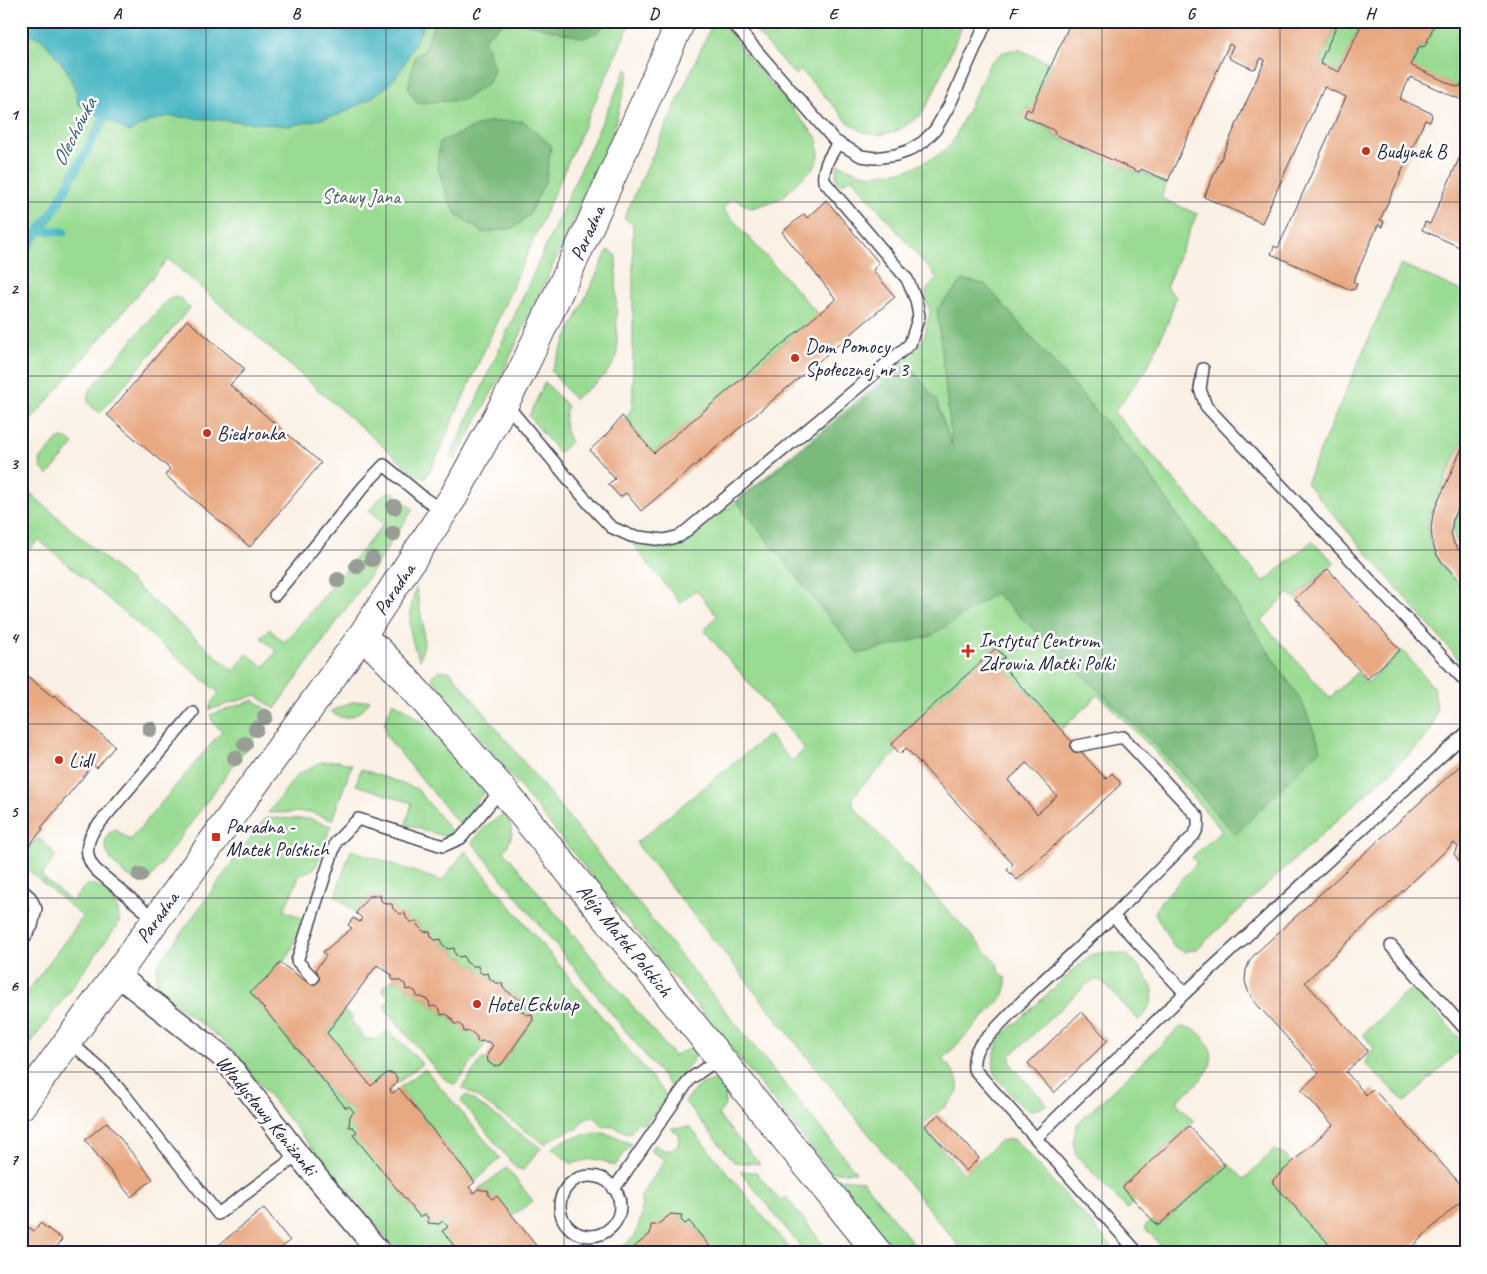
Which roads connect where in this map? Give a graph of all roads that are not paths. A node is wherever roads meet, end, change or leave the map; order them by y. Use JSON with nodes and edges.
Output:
{"nodes":[{"id":1,"x":681,"y":21,"type":"edge"},
{"id":2,"x":731,"y":21,"type":"edge"},
{"id":3,"x":987,"y":21,"type":"edge"},
{"id":4,"x":838,"y":143,"type":"junction"},
{"id":5,"x":1203,"y":369,"type":"dead end"},
{"id":6,"x":505,"y":403,"type":"junction"},
{"id":7,"x":444,"y":511,"type":"junction"},
{"id":8,"x":275,"y":595,"type":"dead end"},
{"id":9,"x":361,"y":637,"type":"junction"},
{"id":10,"x":1466,"y":682,"type":"edge"},
{"id":11,"x":194,"y":712,"type":"dead end"},
{"id":12,"x":1466,"y":733,"type":"edge"},
{"id":13,"x":1077,"y":746,"type":"dead end"},
{"id":14,"x":502,"y":789,"type":"junction"},
{"id":15,"x":21,"y":889,"type":"edge"},
{"id":16,"x":1113,"y":916,"type":"junction"},
{"id":17,"x":156,"y":920,"type":"junction"},
{"id":18,"x":21,"y":943,"type":"edge"},
{"id":19,"x":1391,"y":946,"type":"dead end"},
{"id":20,"x":116,"y":974,"type":"junction"},
{"id":21,"x":313,"y":978,"type":"dead end"},
{"id":22,"x":1185,"y":993,"type":"junction"},
{"id":23,"x":1466,"y":1030,"type":"edge"},
{"id":24,"x":68,"y":1040,"type":"junction"},
{"id":25,"x":720,"y":1058,"type":"junction"},
{"id":26,"x":25,"y":1093,"type":"edge"},
{"id":27,"x":1036,"y":1138,"type":"junction"},
{"id":28,"x":298,"y":1155,"type":"junction"},
{"id":29,"x":614,"y":1189,"type":"junction"},
{"id":30,"x":380,"y":1253,"type":"edge"},
{"id":31,"x":878,"y":1253,"type":"edge"},
{"id":32,"x":1138,"y":1253,"type":"edge"}],
"edges":[{"from":1,"to":6,"type":"street","name":"Paradna"},
{"from":2,"to":4,"type":"lane"},
{"from":3,"to":4,"type":"lane"},
{"from":4,"to":6,"type":"lane"},
{"from":5,"to":10,"type":"lane"},
{"from":6,"to":7,"type":"street","name":"Paradna"},
{"from":7,"to":8,"type":"lane"},
{"from":7,"to":9,"type":"street","name":"Paradna"},
{"from":9,"to":14,"type":"street","name":"Aleja Matek Polskich"},
{"from":9,"to":17,"type":"street","name":"Paradna"},
{"from":11,"to":17,"type":"lane"},
{"from":12,"to":22,"type":"lane"},
{"from":13,"to":16,"type":"lane"},
{"from":14,"to":21,"type":"lane"},
{"from":14,"to":25,"type":"street","name":"Aleja Matek Polskich"},
{"from":15,"to":18,"type":"lane"},
{"from":16,"to":22,"type":"lane"},
{"from":16,"to":27,"type":"lane"},
{"from":17,"to":20,"type":"street","name":"Paradna"},
{"from":19,"to":23,"type":"lane"},
{"from":20,"to":24,"type":"street","name":"Paradna"},
{"from":20,"to":28,"type":"street","name":"Władysławy Keniżanki"},
{"from":22,"to":27,"type":"lane"},
{"from":24,"to":26,"type":"street","name":"Paradna"},
{"from":24,"to":28,"type":"lane"},
{"from":25,"to":29,"type":"lane"},
{"from":25,"to":31,"type":"street","name":"Aleja Matek Polskich"},
{"from":27,"to":32,"type":"lane"},
{"from":28,"to":30,"type":"street","name":"Władysławy Keniżanki"},
{"from":29,"to":29,"type":"lane"}]}
